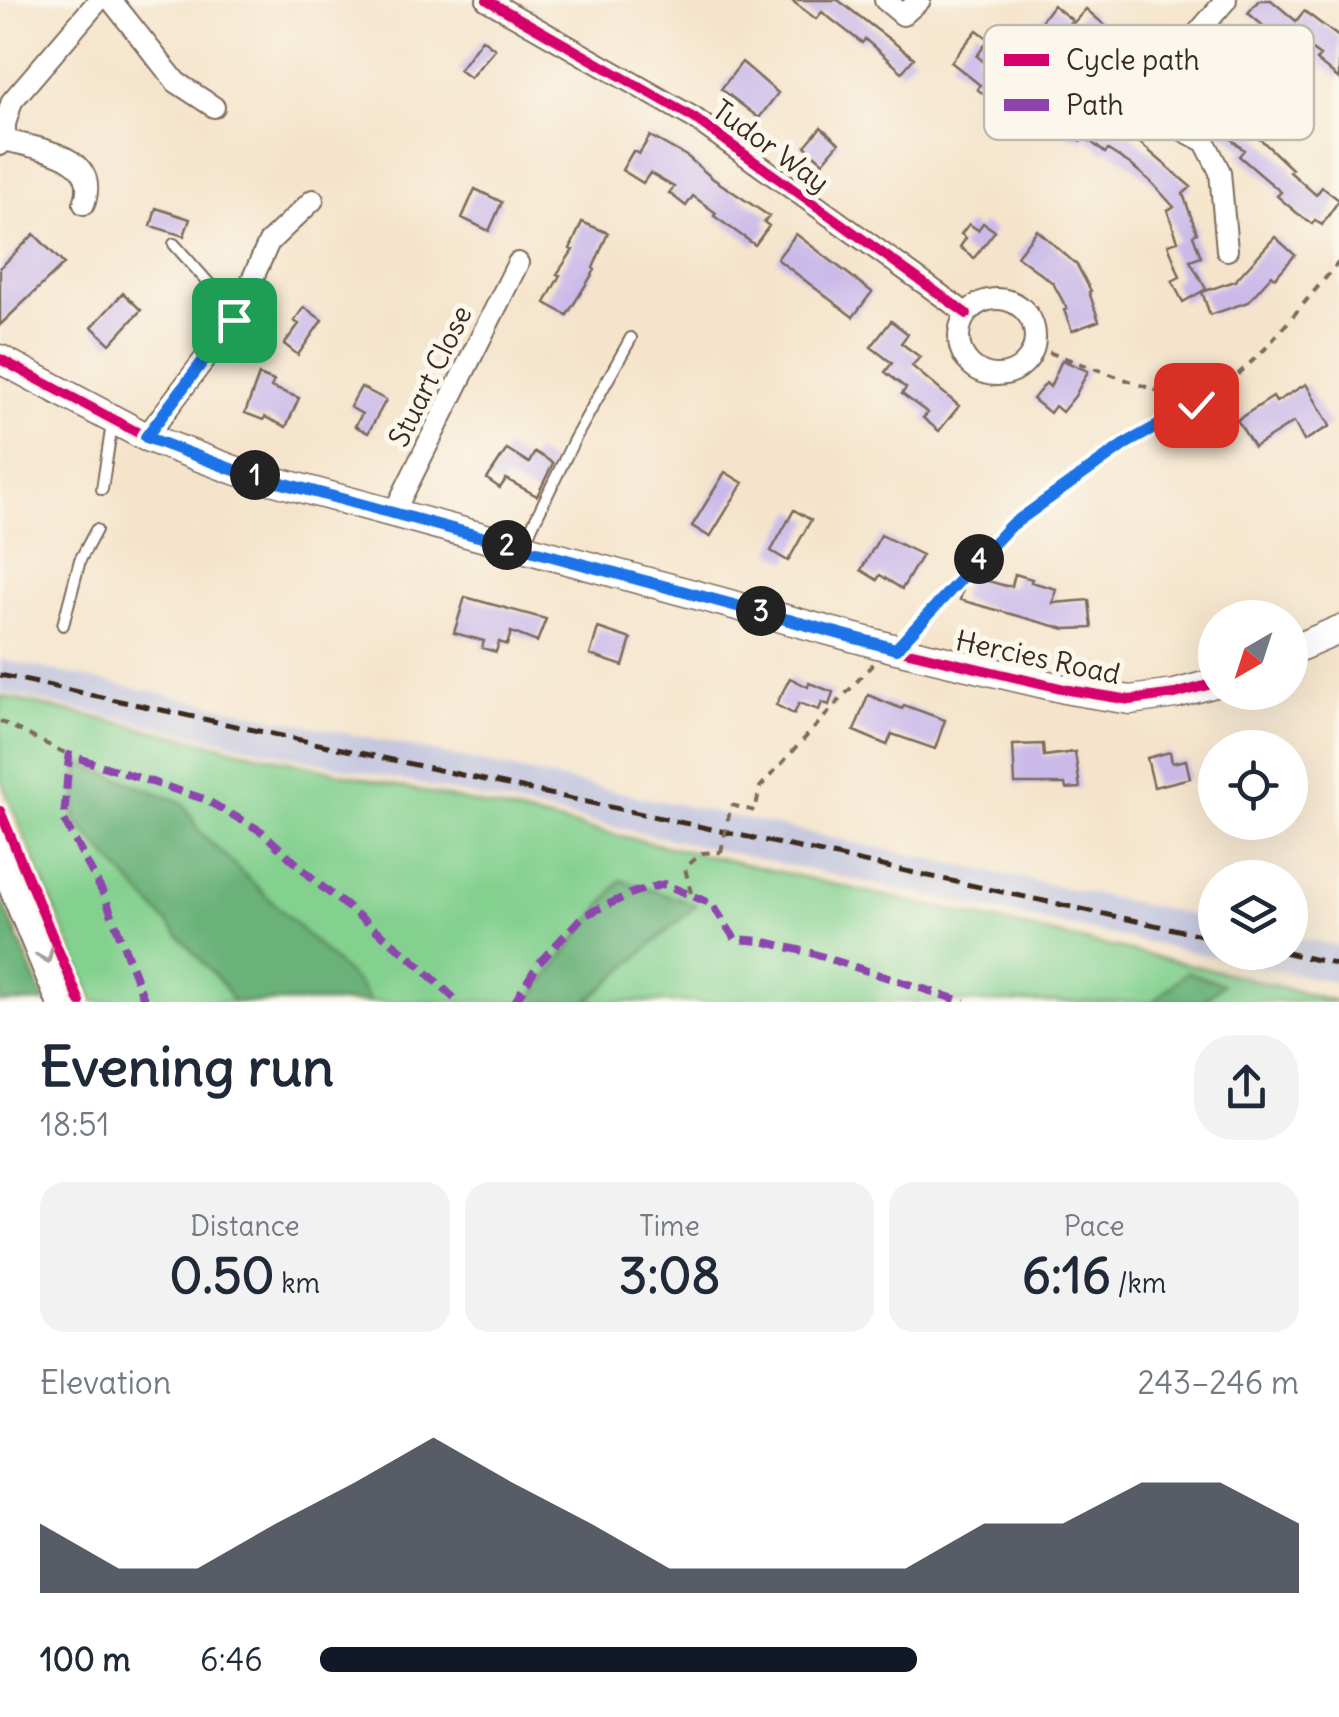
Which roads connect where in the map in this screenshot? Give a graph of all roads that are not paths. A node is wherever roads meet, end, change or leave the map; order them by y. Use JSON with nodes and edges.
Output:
{"nodes":[{"id":1,"x":99,"y":0,"type":"edge"},
{"id":2,"x":111,"y":0,"type":"edge"},
{"id":3,"x":486,"y":0,"type":"edge"},
{"id":4,"x":884,"y":0,"type":"edge"},
{"id":5,"x":920,"y":0,"type":"edge"},
{"id":6,"x":1226,"y":0,"type":"edge"},
{"id":7,"x":1205,"y":25,"type":"edge"},
{"id":8,"x":214,"y":107,"type":"dead end"},
{"id":9,"x":2,"y":132,"type":"edge"},
{"id":10,"x":1201,"y":140,"type":"edge"},
{"id":11,"x":313,"y":200,"type":"dead end"},
{"id":12,"x":84,"y":204,"type":"dead end"},
{"id":13,"x":174,"y":244,"type":"dead end"},
{"id":14,"x":1227,"y":250,"type":"dead end"},
{"id":15,"x":518,"y":262,"type":"dead end"},
{"id":16,"x":244,"y":300,"type":"junction"},
{"id":17,"x":967,"y":314,"type":"junction"},
{"id":18,"x":631,"y":338,"type":"dead end"},
{"id":19,"x":0,"y":359,"type":"edge"},
{"id":20,"x":112,"y":418,"type":"junction"},
{"id":21,"x":146,"y":437,"type":"junction"},
{"id":22,"x":102,"y":489,"type":"dead end"},
{"id":23,"x":392,"y":514,"type":"junction"},
{"id":24,"x":96,"y":530,"type":"dead end"},
{"id":25,"x":522,"y":548,"type":"junction"},
{"id":26,"x":63,"y":625,"type":"dead end"},
{"id":27,"x":1339,"y":630,"type":"edge"},
{"id":28,"x":1308,"y":643,"type":"edge"},
{"id":29,"x":1198,"y":687,"type":"edge"},
{"id":30,"x":0,"y":846,"type":"edge"},
{"id":31,"x":65,"y":1002,"type":"edge"}],
"edges":[{"from":1,"to":9,"type":"street"},
{"from":2,"to":8,"type":"street"},
{"from":3,"to":17,"type":"street","name":"Tudor Way"},
{"from":4,"to":5,"type":"street"},
{"from":6,"to":7,"type":"street"},
{"from":9,"to":12,"type":"street"},
{"from":10,"to":14,"type":"street"},
{"from":11,"to":16,"type":"street"},
{"from":13,"to":16,"type":"lane"},
{"from":15,"to":23,"type":"street","name":"Stuart Close"},
{"from":16,"to":21,"type":"street"},
{"from":17,"to":17,"type":"street"},
{"from":18,"to":25,"type":"lane"},
{"from":19,"to":20,"type":"street","name":"Hercies Road"},
{"from":20,"to":21,"type":"street","name":"Hercies Road"},
{"from":20,"to":22,"type":"lane"},
{"from":21,"to":23,"type":"street","name":"Hercies Road"},
{"from":23,"to":25,"type":"street","name":"Hercies Road"},
{"from":24,"to":26,"type":"lane"},
{"from":25,"to":29,"type":"street","name":"Hercies Road"},
{"from":27,"to":28,"type":"street"},
{"from":30,"to":31,"type":"highway","one_way":true}]}
